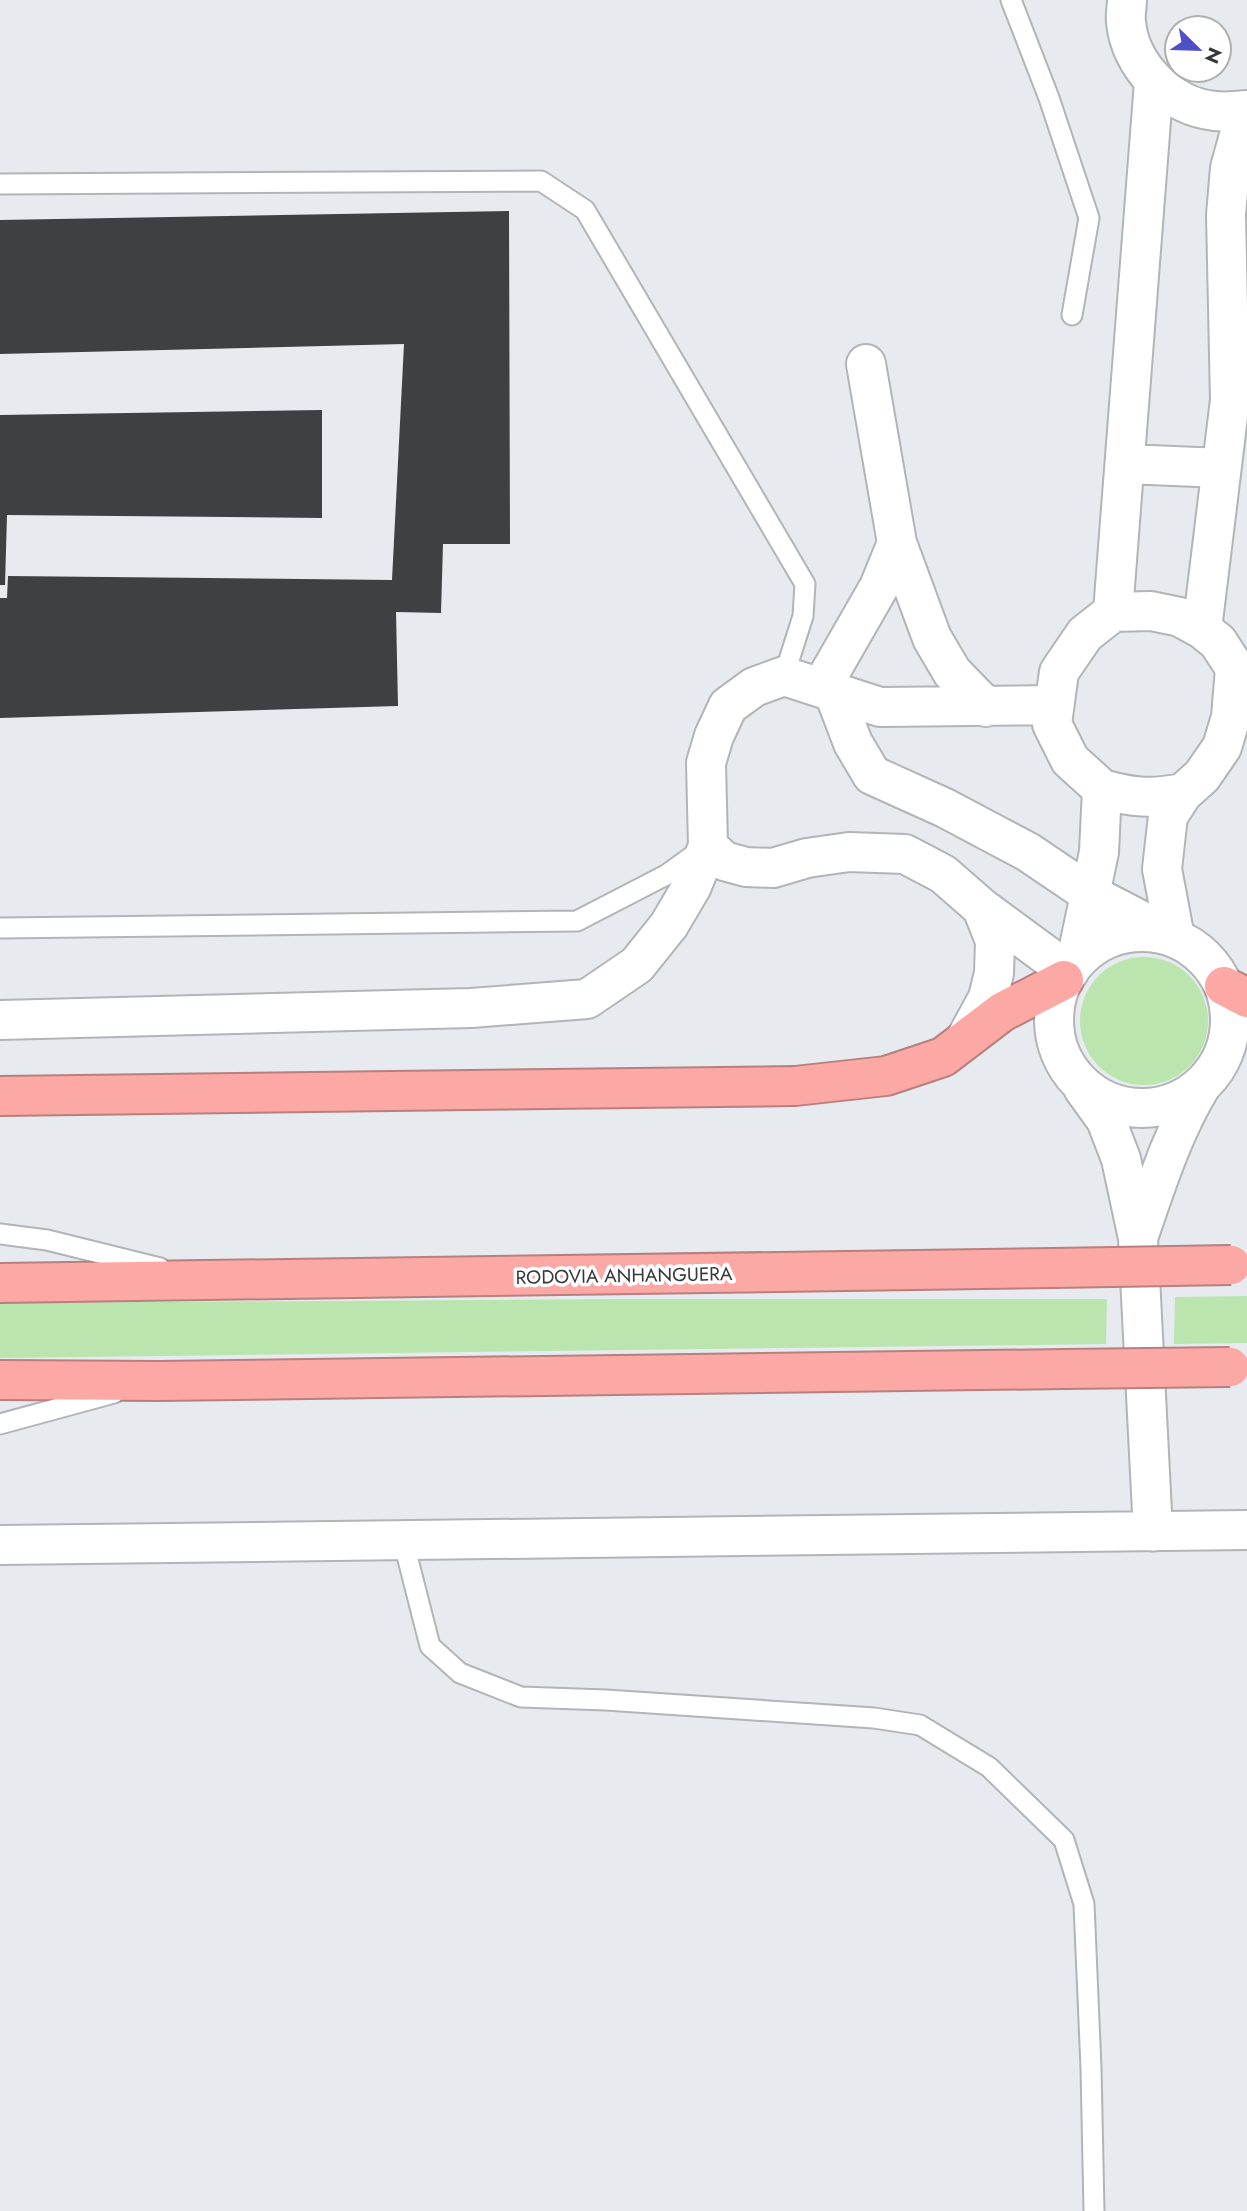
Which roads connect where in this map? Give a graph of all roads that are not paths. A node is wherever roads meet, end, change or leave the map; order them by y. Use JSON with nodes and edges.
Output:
{"nodes":[{"id":1,"x":1011,"y":0,"type":"edge"},
{"id":2,"x":1127,"y":0,"type":"edge"},
{"id":3,"x":1154,"y":82,"type":"junction"},
{"id":4,"x":1246,"y":110,"type":"edge"},
{"id":5,"x":0,"y":184,"type":"edge"},
{"id":6,"x":1072,"y":315,"type":"dead end"},
{"id":7,"x":866,"y":364,"type":"dead end"},
{"id":8,"x":1126,"y":464,"type":"junction"},
{"id":9,"x":1221,"y":468,"type":"junction"},
{"id":10,"x":897,"y":543,"type":"junction"},
{"id":11,"x":1113,"y":612,"type":"junction"},
{"id":12,"x":1202,"y":629,"type":"junction"},
{"id":13,"x":1241,"y":670,"type":"edge"},
{"id":14,"x":783,"y":676,"type":"junction"},
{"id":15,"x":828,"y":690,"type":"junction"},
{"id":16,"x":1055,"y":705,"type":"junction"},
{"id":17,"x":986,"y":707,"type":"junction"},
{"id":18,"x":1235,"y":748,"type":"edge"},
{"id":19,"x":1102,"y":789,"type":"junction"},
{"id":20,"x":1183,"y":793,"type":"junction"},
{"id":21,"x":708,"y":846,"type":"junction"},
{"id":22,"x":1090,"y":894,"type":"junction"},
{"id":23,"x":982,"y":908,"type":"junction"},
{"id":24,"x":0,"y":928,"type":"edge"},
{"id":25,"x":1175,"y":938,"type":"junction"},
{"id":26,"x":1069,"y":971,"type":"junction"},
{"id":27,"x":1235,"y":992,"type":"edge"},
{"id":28,"x":0,"y":1020,"type":"edge"},
{"id":29,"x":965,"y":1040,"type":"junction"},
{"id":30,"x":1078,"y":1081,"type":"junction"},
{"id":31,"x":1201,"y":1086,"type":"junction"},
{"id":32,"x":0,"y":1096,"type":"edge"},
{"id":33,"x":0,"y":1234,"type":"edge"},
{"id":34,"x":1138,"y":1238,"type":"junction"},
{"id":35,"x":1239,"y":1265,"type":"edge"},
{"id":36,"x":212,"y":1281,"type":"junction"},
{"id":37,"x":0,"y":1283,"type":"edge"},
{"id":38,"x":1238,"y":1367,"type":"edge"},
{"id":39,"x":0,"y":1380,"type":"edge"},
{"id":40,"x":159,"y":1381,"type":"junction"},
{"id":41,"x":0,"y":1424,"type":"edge"},
{"id":42,"x":1247,"y":1530,"type":"edge"},
{"id":43,"x":1153,"y":1532,"type":"junction"},
{"id":44,"x":403,"y":1539,"type":"junction"},
{"id":45,"x":0,"y":1545,"type":"edge"},
{"id":46,"x":1094,"y":2211,"type":"edge"}],
"edges":[{"from":1,"to":6,"type":"lane"},
{"from":2,"to":3,"type":"street"},
{"from":3,"to":4,"type":"street"},
{"from":3,"to":8,"type":"street"},
{"from":4,"to":9,"type":"street"},
{"from":5,"to":14,"type":"lane"},
{"from":7,"to":10,"type":"street"},
{"from":8,"to":9,"type":"street"},
{"from":8,"to":11,"type":"street"},
{"from":9,"to":12,"type":"street"},
{"from":10,"to":15,"type":"street"},
{"from":10,"to":17,"type":"street"},
{"from":11,"to":12,"type":"street"},
{"from":11,"to":16,"type":"street"},
{"from":12,"to":13,"type":"street"},
{"from":13,"to":18,"type":"street"},
{"from":14,"to":15,"type":"street"},
{"from":14,"to":21,"type":"street"},
{"from":15,"to":17,"type":"street"},
{"from":15,"to":22,"type":"street"},
{"from":16,"to":17,"type":"street"},
{"from":16,"to":19,"type":"street"},
{"from":18,"to":20,"type":"street"},
{"from":19,"to":20,"type":"street"},
{"from":19,"to":22,"type":"street"},
{"from":20,"to":25,"type":"street"},
{"from":21,"to":23,"type":"street"},
{"from":21,"to":24,"type":"lane"},
{"from":21,"to":28,"type":"street"},
{"from":22,"to":25,"type":"street"},
{"from":22,"to":26,"type":"street"},
{"from":23,"to":26,"type":"street"},
{"from":23,"to":29,"type":"street"},
{"from":25,"to":26,"type":"street"},
{"from":25,"to":27,"type":"street"},
{"from":26,"to":29,"type":"highway"},
{"from":26,"to":30,"type":"street"},
{"from":27,"to":31,"type":"street"},
{"from":29,"to":32,"type":"highway"},
{"from":30,"to":31,"type":"street"},
{"from":30,"to":34,"type":"street"},
{"from":31,"to":34,"type":"street"},
{"from":33,"to":36,"type":"lane"},
{"from":34,"to":43,"type":"street"},
{"from":35,"to":36,"type":"highway","name":"RODOVIA ANHANGUERA","bridge":true},
{"from":36,"to":37,"type":"highway","name":"RODOVIA ANHANGUERA"},
{"from":38,"to":40,"type":"highway","bridge":true},
{"from":39,"to":40,"type":"highway"},
{"from":40,"to":41,"type":"lane"},
{"from":42,"to":43,"type":"street"},
{"from":43,"to":44,"type":"street"},
{"from":44,"to":45,"type":"street"},
{"from":44,"to":46,"type":"lane"}]}
